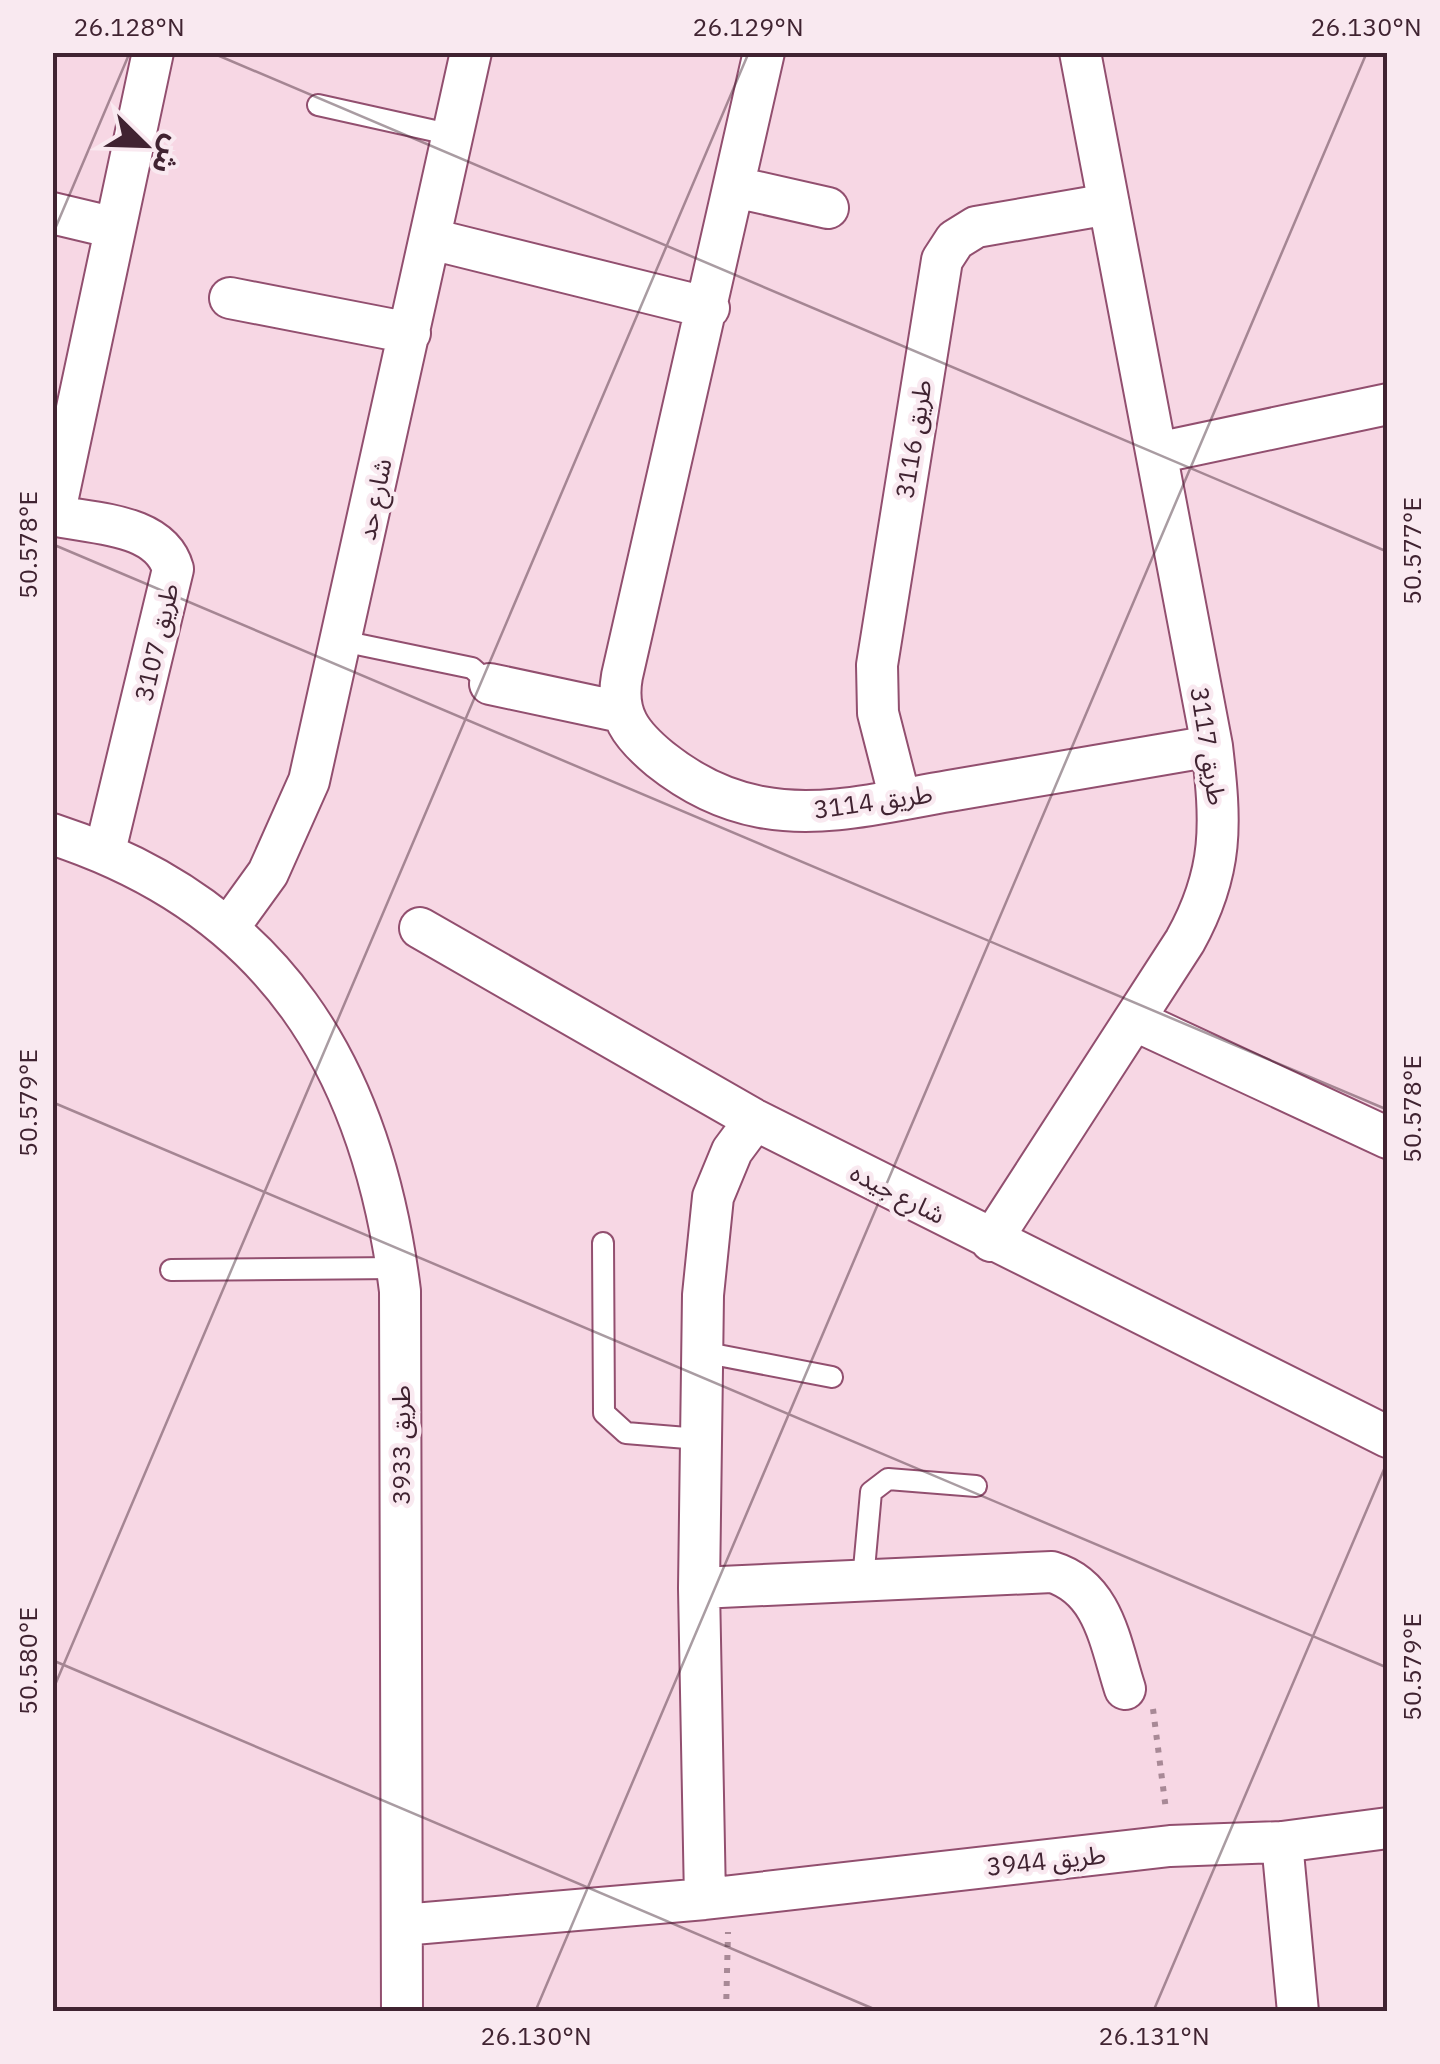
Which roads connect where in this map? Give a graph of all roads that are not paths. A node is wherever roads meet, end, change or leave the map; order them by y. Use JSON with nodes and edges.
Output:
{"nodes":[{"id":1,"x":152,"y":52,"type":"edge"},
{"id":2,"x":471,"y":52,"type":"edge"},
{"id":3,"x":764,"y":52,"type":"edge"},
{"id":4,"x":1080,"y":52,"type":"edge"},
{"id":5,"x":318,"y":105,"type":"dead end"},
{"id":6,"x":453,"y":135,"type":"junction"},
{"id":7,"x":735,"y":187,"type":"junction"},
{"id":8,"x":1109,"y":204,"type":"junction"},
{"id":9,"x":828,"y":208,"type":"dead end"},
{"id":10,"x":52,"y":213,"type":"edge"},
{"id":11,"x":115,"y":228,"type":"junction"},
{"id":12,"x":431,"y":239,"type":"junction"},
{"id":13,"x":230,"y":298,"type":"dead end"},
{"id":14,"x":708,"y":308,"type":"junction"},
{"id":15,"x":410,"y":333,"type":"junction"},
{"id":16,"x":1388,"y":404,"type":"edge"},
{"id":17,"x":1157,"y":454,"type":"junction"},
{"id":18,"x":54,"y":515,"type":"edge"},
{"id":19,"x":342,"y":641,"type":"junction"},
{"id":20,"x":490,"y":684,"type":"joint"},
{"id":21,"x":621,"y":712,"type":"junction"},
{"id":22,"x":1212,"y":746,"type":"junction"},
{"id":23,"x":900,"y":799,"type":"junction"},
{"id":24,"x":52,"y":834,"type":"edge"},
{"id":25,"x":105,"y":851,"type":"junction"},
{"id":26,"x":229,"y":927,"type":"junction"},
{"id":27,"x":420,"y":928,"type":"dead end"},
{"id":28,"x":1134,"y":1020,"type":"junction"},
{"id":29,"x":756,"y":1120,"type":"junction"},
{"id":30,"x":1388,"y":1138,"type":"edge"},
{"id":31,"x":991,"y":1241,"type":"junction"},
{"id":32,"x":602,"y":1243,"type":"dead end"},
{"id":33,"x":397,"y":1268,"type":"junction"},
{"id":34,"x":171,"y":1270,"type":"dead end"},
{"id":35,"x":702,"y":1352,"type":"junction"},
{"id":36,"x":832,"y":1377,"type":"dead end"},
{"id":37,"x":1388,"y":1437,"type":"edge"},
{"id":38,"x":699,"y":1439,"type":"junction"},
{"id":39,"x":976,"y":1486,"type":"dead end"},
{"id":40,"x":863,"y":1580,"type":"junction"},
{"id":41,"x":699,"y":1588,"type":"junction"},
{"id":42,"x":1125,"y":1689,"type":"road end"},
{"id":43,"x":1388,"y":1828,"type":"edge"},
{"id":44,"x":1282,"y":1842,"type":"junction"},
{"id":45,"x":717,"y":1898,"type":"junction"},
{"id":46,"x":402,"y":1925,"type":"junction"},
{"id":47,"x":402,"y":2012,"type":"edge"},
{"id":48,"x":1298,"y":2012,"type":"edge"}],
"edges":[{"from":1,"to":11,"type":"street"},
{"from":2,"to":6,"type":"street","name":"شارع حد"},
{"from":3,"to":7,"type":"street"},
{"from":4,"to":8,"type":"street","name":"طريق 3117"},
{"from":5,"to":6,"type":"lane"},
{"from":6,"to":12,"type":"street","name":"شارع حد"},
{"from":7,"to":9,"type":"street"},
{"from":7,"to":14,"type":"street"},
{"from":8,"to":17,"type":"street","name":"طريق 3117"},
{"from":8,"to":23,"type":"street","name":"طريق 3116"},
{"from":10,"to":11,"type":"street"},
{"from":11,"to":18,"type":"street"},
{"from":12,"to":14,"type":"street"},
{"from":12,"to":15,"type":"street","name":"شارع حد"},
{"from":13,"to":15,"type":"street"},
{"from":14,"to":21,"type":"street"},
{"from":15,"to":19,"type":"street","name":"شارع حد"},
{"from":16,"to":17,"type":"street"},
{"from":17,"to":22,"type":"street","name":"طريق 3117"},
{"from":18,"to":25,"type":"street","name":"طريق 3107"},
{"from":19,"to":20,"type":"lane"},
{"from":19,"to":26,"type":"street","name":"شارع حد"},
{"from":20,"to":21,"type":"street"},
{"from":21,"to":23,"type":"street","name":"طريق 3114"},
{"from":22,"to":23,"type":"street","name":"طريق 3114"},
{"from":22,"to":28,"type":"street","name":"طريق 3117"},
{"from":24,"to":25,"type":"street","name":"طريق 3933"},
{"from":25,"to":26,"type":"street","name":"طريق 3933"},
{"from":26,"to":33,"type":"street","name":"طريق 3933"},
{"from":27,"to":29,"type":"street","name":"شارع جيده"},
{"from":28,"to":30,"type":"street"},
{"from":28,"to":31,"type":"street","name":"طريق 3117"},
{"from":29,"to":31,"type":"street","name":"شارع جيده"},
{"from":29,"to":35,"type":"street"},
{"from":31,"to":37,"type":"street","name":"شارع جيده"},
{"from":32,"to":38,"type":"lane"},
{"from":33,"to":34,"type":"lane"},
{"from":33,"to":46,"type":"street","name":"طريق 3933"},
{"from":35,"to":36,"type":"lane"},
{"from":35,"to":38,"type":"street"},
{"from":38,"to":41,"type":"street"},
{"from":39,"to":40,"type":"lane"},
{"from":40,"to":41,"type":"street"},
{"from":40,"to":42,"type":"street"},
{"from":41,"to":45,"type":"street"},
{"from":43,"to":44,"type":"street","name":"طريق 3944"},
{"from":44,"to":45,"type":"street","name":"طريق 3944"},
{"from":44,"to":48,"type":"street"},
{"from":45,"to":46,"type":"street","name":"طريق 3944"},
{"from":46,"to":47,"type":"street","name":"طريق 3933"}]}
